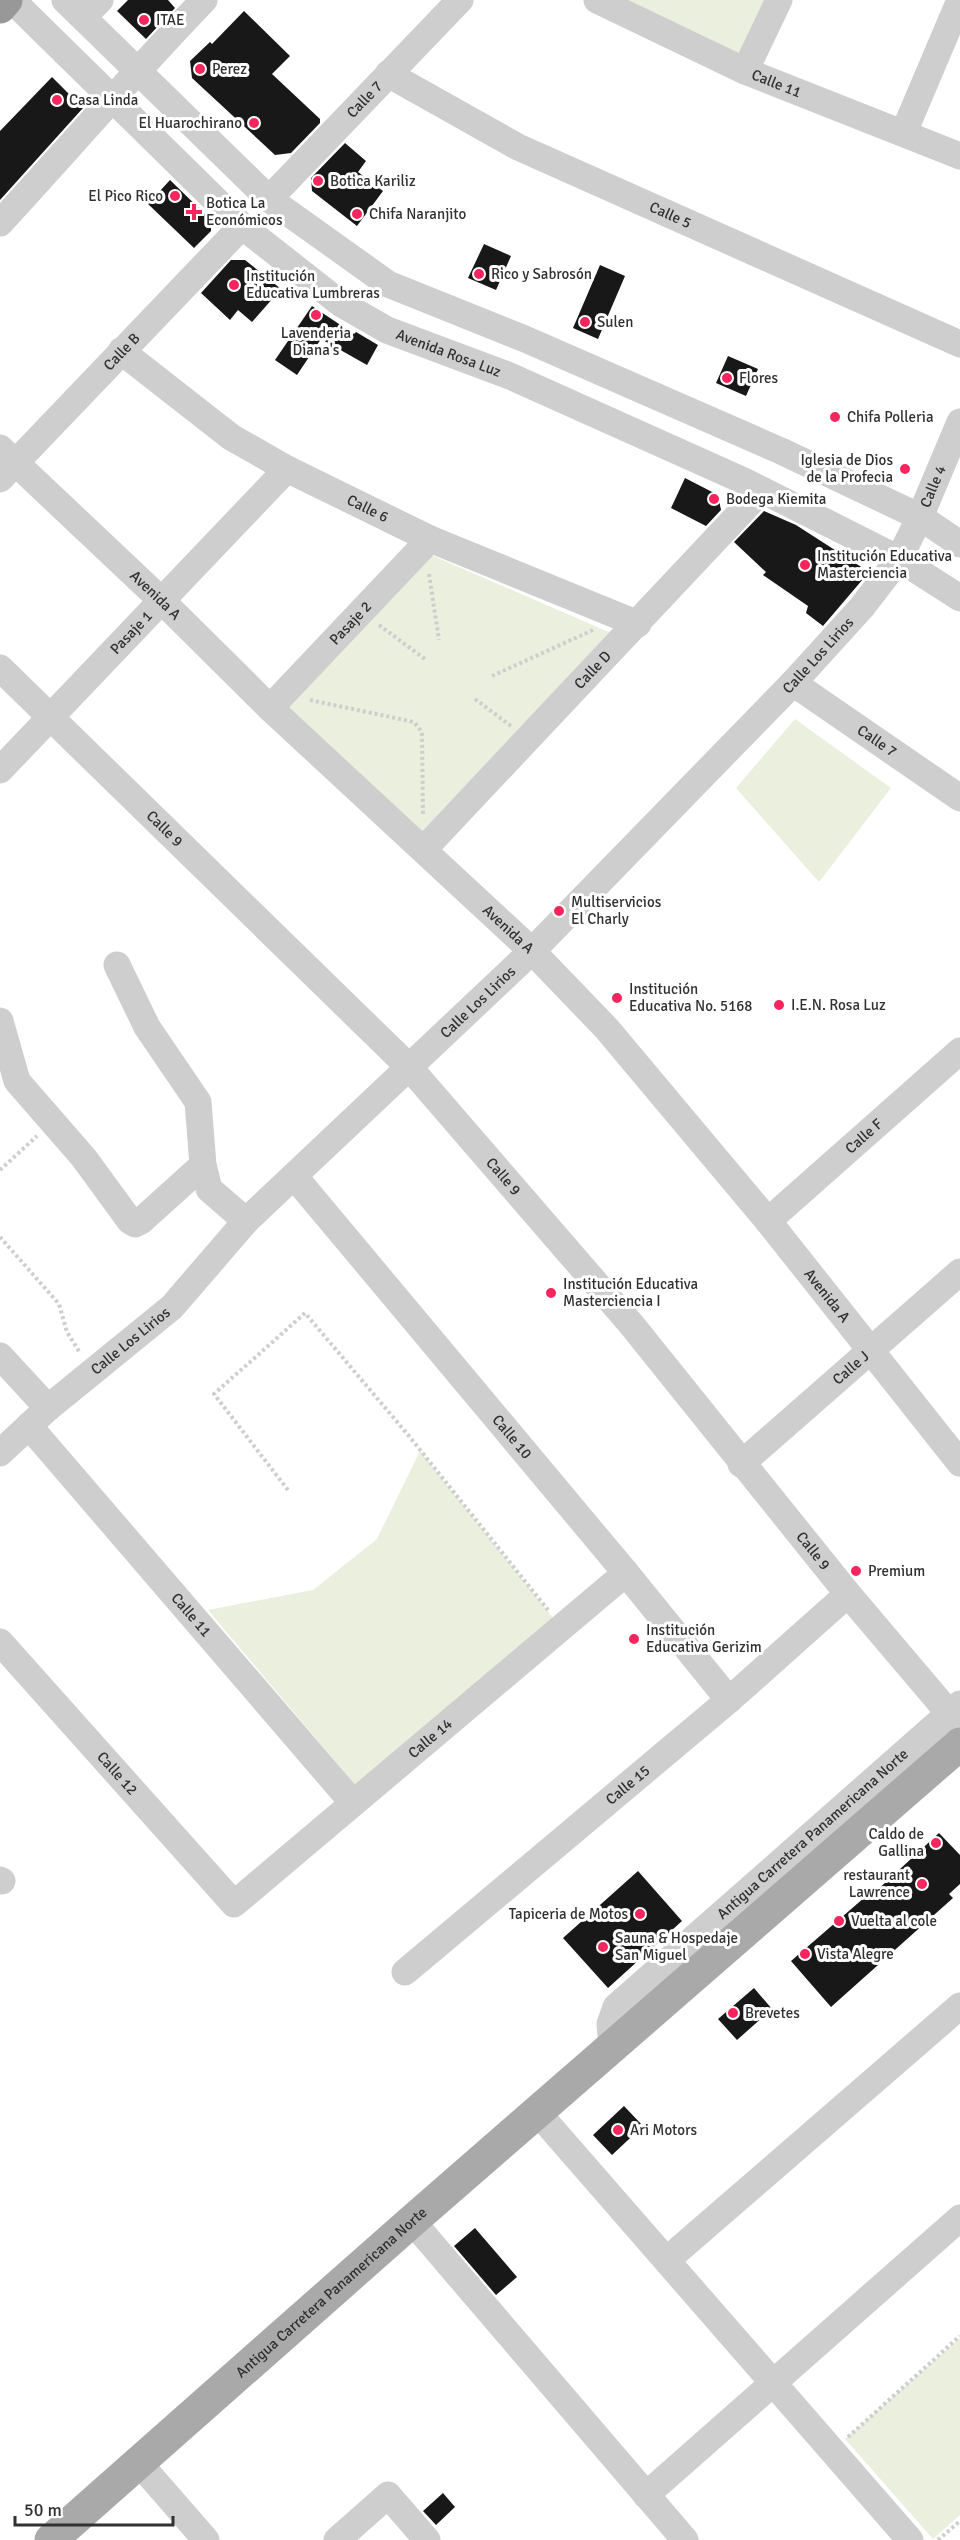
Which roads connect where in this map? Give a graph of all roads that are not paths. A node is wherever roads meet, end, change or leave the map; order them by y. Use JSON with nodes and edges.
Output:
{"nodes":[{"id":1,"x":6,"y":0,"type":"edge"},
{"id":2,"x":12,"y":0,"type":"edge"},
{"id":3,"x":204,"y":0,"type":"edge"},
{"id":4,"x":459,"y":0,"type":"edge"},
{"id":5,"x":597,"y":0,"type":"edge"},
{"id":6,"x":779,"y":0,"type":"edge"},
{"id":7,"x":960,"y":0,"type":"edge"},
{"id":8,"x":83,"y":6,"type":"edge"},
{"id":9,"x":0,"y":7,"type":"edge"},
{"id":10,"x":137,"y":69,"type":"junction"},
{"id":11,"x":745,"y":71,"type":"junction"},
{"id":12,"x":388,"y":74,"type":"junction"},
{"id":13,"x":113,"y":100,"type":"junction"},
{"id":14,"x":904,"y":132,"type":"junction"},
{"id":15,"x":960,"y":156,"type":"edge"},
{"id":16,"x":269,"y":199,"type":"junction"},
{"id":17,"x":0,"y":223,"type":"edge"},
{"id":18,"x":242,"y":226,"type":"junction"},
{"id":19,"x":960,"y":344,"type":"edge"},
{"id":20,"x":121,"y":351,"type":"junction"},
{"id":21,"x":960,"y":422,"type":"edge"},
{"id":22,"x":5,"y":464,"type":"edge"},
{"id":23,"x":287,"y":469,"type":"junction"},
{"id":24,"x":762,"y":490,"type":"junction"},
{"id":25,"x":920,"y":517,"type":"junction"},
{"id":26,"x":427,"y":541,"type":"junction"},
{"id":27,"x":960,"y":544,"type":"edge"},
{"id":28,"x":899,"y":559,"type":"junction"},
{"id":29,"x":960,"y":598,"type":"edge"},
{"id":30,"x":162,"y":600,"type":"junction"},
{"id":31,"x":629,"y":620,"type":"junction"},
{"id":32,"x":0,"y":668,"type":"edge"},
{"id":33,"x":793,"y":683,"type":"junction"},
{"id":34,"x":277,"y":701,"type":"junction"},
{"id":35,"x":51,"y":715,"type":"junction"},
{"id":36,"x":0,"y":770,"type":"edge"},
{"id":37,"x":960,"y":798,"type":"edge"},
{"id":38,"x":424,"y":849,"type":"junction"},
{"id":39,"x":532,"y":951,"type":"junction"},
{"id":40,"x":117,"y":965,"type":"dead end"},
{"id":41,"x":0,"y":1021,"type":"edge"},
{"id":42,"x":960,"y":1051,"type":"edge"},
{"id":43,"x":409,"y":1067,"type":"junction"},
{"id":44,"x":203,"y":1165,"type":"junction"},
{"id":45,"x":294,"y":1176,"type":"junction"},
{"id":46,"x":246,"y":1221,"type":"junction"},
{"id":47,"x":768,"y":1221,"type":"junction"},
{"id":48,"x":960,"y":1272,"type":"edge"},
{"id":49,"x":870,"y":1351,"type":"junction"},
{"id":50,"x":0,"y":1356,"type":"edge"},
{"id":51,"x":38,"y":1417,"type":"junction"},
{"id":52,"x":0,"y":1453,"type":"edge"},
{"id":53,"x":960,"y":1463,"type":"edge"},
{"id":54,"x":741,"y":1464,"type":"junction"},
{"id":55,"x":626,"y":1573,"type":"junction"},
{"id":56,"x":848,"y":1594,"type":"junction"},
{"id":57,"x":0,"y":1642,"type":"edge"},
{"id":58,"x":729,"y":1700,"type":"junction"},
{"id":59,"x":956,"y":1715,"type":"edge"},
{"id":60,"x":960,"y":1744,"type":"edge"},
{"id":61,"x":353,"y":1803,"type":"junction"},
{"id":62,"x":234,"y":1904,"type":"joint"},
{"id":63,"x":405,"y":1972,"type":"dead end"},
{"id":64,"x":960,"y":2006,"type":"edge"},
{"id":65,"x":612,"y":2048,"type":"junction"},
{"id":66,"x":538,"y":2113,"type":"junction"},
{"id":67,"x":960,"y":2218,"type":"edge"},
{"id":68,"x":412,"y":2221,"type":"junction"},
{"id":69,"x":668,"y":2259,"type":"junction"},
{"id":70,"x":771,"y":2382,"type":"junction"},
{"id":71,"x":139,"y":2463,"type":"junction"},
{"id":72,"x":646,"y":2495,"type":"junction"},
{"id":73,"x":51,"y":2540,"type":"edge"},
{"id":74,"x":206,"y":2540,"type":"edge"},
{"id":75,"x":337,"y":2540,"type":"edge"},
{"id":76,"x":427,"y":2540,"type":"edge"},
{"id":77,"x":685,"y":2540,"type":"edge"},
{"id":78,"x":910,"y":2540,"type":"edge"}],
"edges":[{"from":1,"to":9,"type":"highway"},
{"from":2,"to":13,"type":"street","name":"Avenida Rosa Luz"},
{"from":3,"to":10,"type":"street"},
{"from":4,"to":12,"type":"street","name":"Calle 7"},
{"from":5,"to":11,"type":"street","name":"Calle 11"},
{"from":6,"to":11,"type":"street"},
{"from":7,"to":14,"type":"street"},
{"from":8,"to":10,"type":"street"},
{"from":10,"to":13,"type":"street"},
{"from":10,"to":16,"type":"street"},
{"from":11,"to":14,"type":"street","name":"Calle 11"},
{"from":12,"to":16,"type":"street","name":"Calle 7"},
{"from":12,"to":19,"type":"street","name":"Calle 5"},
{"from":13,"to":17,"type":"street"},
{"from":13,"to":18,"type":"street","name":"Avenida Rosa Luz"},
{"from":14,"to":15,"type":"street","name":"Calle 11"},
{"from":16,"to":25,"type":"street"},
{"from":18,"to":20,"type":"street","name":"Calle B"},
{"from":18,"to":24,"type":"street","name":"Avenida Rosa Luz"},
{"from":20,"to":22,"type":"street","name":"Calle B"},
{"from":20,"to":23,"type":"street","name":"Calle 6"},
{"from":21,"to":25,"type":"street","name":"Calle 4"},
{"from":22,"to":30,"type":"street","name":"Avenida A"},
{"from":23,"to":26,"type":"street","name":"Calle 6"},
{"from":23,"to":30,"type":"street","name":"Pasaje 1"},
{"from":24,"to":28,"type":"street","name":"Avenida Rosa Luz"},
{"from":24,"to":31,"type":"street","name":"Calle D"},
{"from":25,"to":27,"type":"street"},
{"from":25,"to":28,"type":"street","name":"Calle Los Lirios"},
{"from":26,"to":31,"type":"street","name":"Calle 6"},
{"from":26,"to":34,"type":"street","name":"Pasaje 2"},
{"from":28,"to":29,"type":"street","name":"Avenida Rosa Luz"},
{"from":28,"to":33,"type":"street","name":"Calle Los Lirios"},
{"from":30,"to":34,"type":"street","name":"Avenida A"},
{"from":30,"to":35,"type":"street","name":"Pasaje 1"},
{"from":31,"to":38,"type":"street","name":"Calle D"},
{"from":32,"to":35,"type":"street","name":"Calle 9"},
{"from":33,"to":37,"type":"street","name":"Calle 7"},
{"from":33,"to":39,"type":"street","name":"Calle Los Lirios"},
{"from":34,"to":38,"type":"street","name":"Avenida A"},
{"from":35,"to":36,"type":"street","name":"Pasaje 1"},
{"from":35,"to":43,"type":"street","name":"Calle 9"},
{"from":38,"to":39,"type":"street","name":"Avenida A"},
{"from":39,"to":43,"type":"street","name":"Calle Los Lirios"},
{"from":39,"to":47,"type":"street","name":"Avenida A"},
{"from":40,"to":44,"type":"street"},
{"from":41,"to":44,"type":"street"},
{"from":42,"to":47,"type":"street","name":"Calle F"},
{"from":43,"to":45,"type":"street","name":"Calle Los Lirios"},
{"from":43,"to":54,"type":"street","name":"Calle 9"},
{"from":44,"to":46,"type":"street"},
{"from":45,"to":46,"type":"street","name":"Calle Los Lirios"},
{"from":45,"to":55,"type":"street","name":"Calle 10"},
{"from":46,"to":51,"type":"street","name":"Calle Los Lirios"},
{"from":47,"to":49,"type":"street","name":"Avenida A"},
{"from":48,"to":49,"type":"street","name":"Calle J"},
{"from":49,"to":53,"type":"street","name":"Avenida A"},
{"from":49,"to":54,"type":"street","name":"Calle J"},
{"from":50,"to":51,"type":"street","name":"Calle 11"},
{"from":51,"to":52,"type":"street","name":"Calle Los Lirios"},
{"from":51,"to":61,"type":"street","name":"Calle 11"},
{"from":54,"to":56,"type":"street","name":"Calle 9"},
{"from":55,"to":58,"type":"street","name":"Calle 10"},
{"from":55,"to":61,"type":"street","name":"Calle 14"},
{"from":56,"to":58,"type":"street","name":"Calle 15"},
{"from":56,"to":59,"type":"street","name":"Calle 9"},
{"from":57,"to":62,"type":"street","name":"Calle 12"},
{"from":58,"to":63,"type":"street","name":"Calle 15"},
{"from":59,"to":65,"type":"street","name":"Antigua Carretera Panamericana Norte"},
{"from":60,"to":65,"type":"main road","name":"Antigua Carretera Panamericana Norte"},
{"from":61,"to":62,"type":"street","name":"Calle 14"},
{"from":64,"to":69,"type":"street"},
{"from":65,"to":66,"type":"main road","name":"Antigua Carretera Panamericana Norte"},
{"from":66,"to":68,"type":"main road","name":"Antigua Carretera Panamericana Norte"},
{"from":66,"to":69,"type":"street"},
{"from":67,"to":70,"type":"street"},
{"from":68,"to":71,"type":"main road","name":"Antigua Carretera Panamericana Norte"},
{"from":68,"to":72,"type":"street"},
{"from":69,"to":70,"type":"street"},
{"from":70,"to":72,"type":"street"},
{"from":70,"to":78,"type":"street"},
{"from":71,"to":73,"type":"main road","name":"Antigua Carretera Panamericana Norte"},
{"from":71,"to":74,"type":"street"},
{"from":72,"to":77,"type":"street"},
{"from":75,"to":76,"type":"street"}]}
